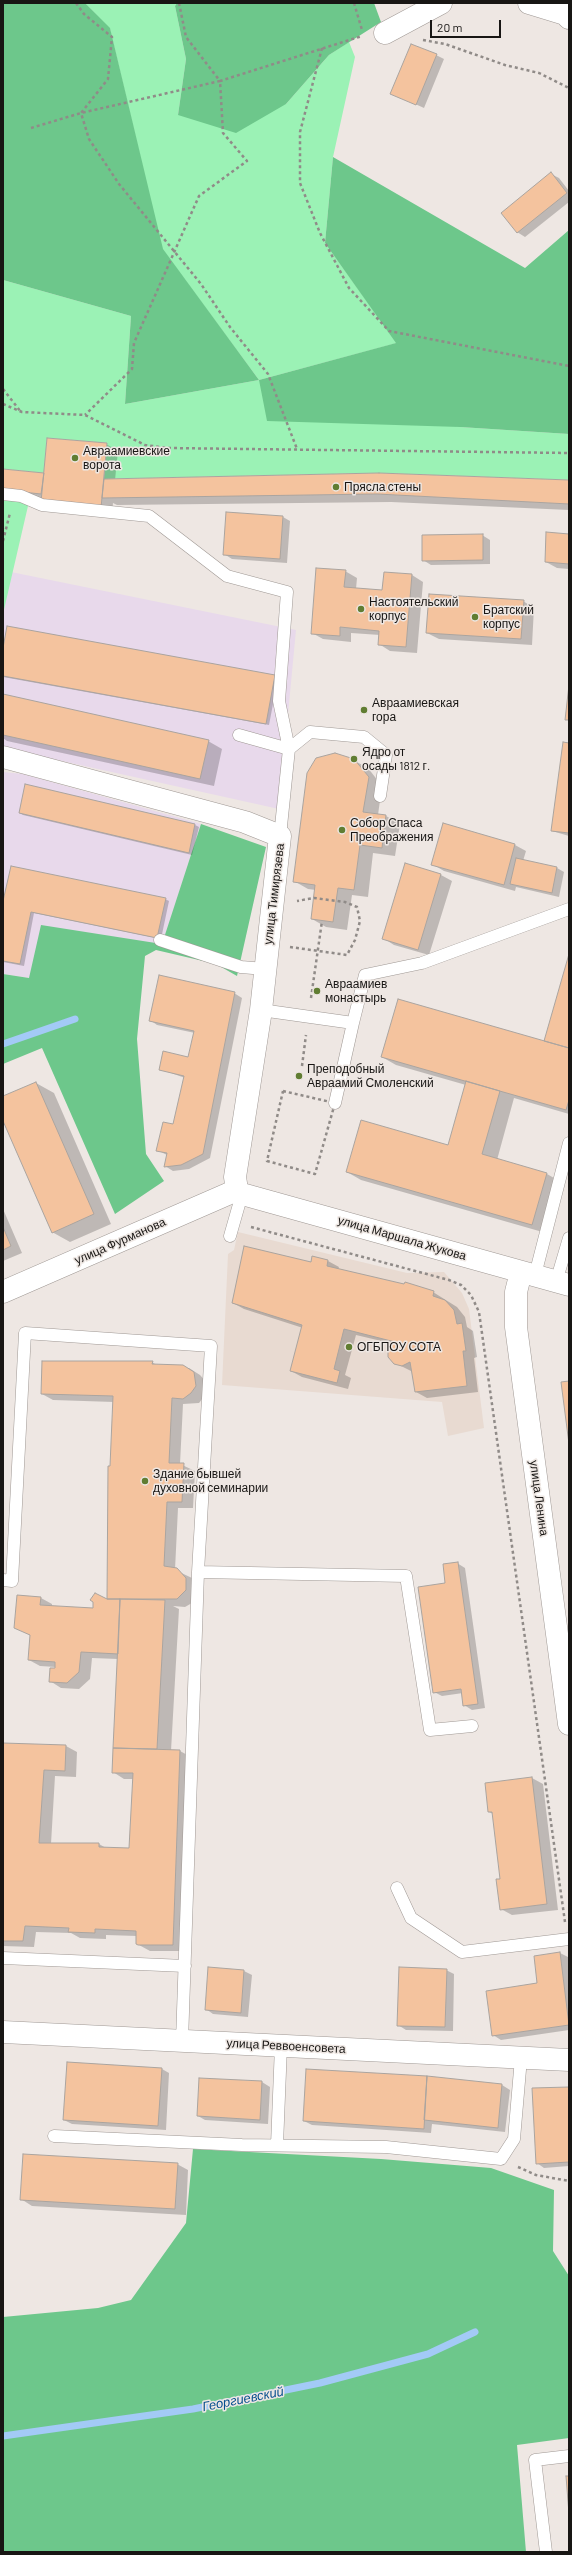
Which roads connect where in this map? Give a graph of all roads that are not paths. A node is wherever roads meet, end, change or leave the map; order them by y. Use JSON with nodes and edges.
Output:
{"nodes":[{"id":1,"x":441,"y":3,"type":"edge"},
{"id":2,"x":529,"y":3,"type":"edge"},
{"id":3,"x":569,"y":18,"type":"edge"},
{"id":4,"x":385,"y":33,"type":"road end"},
{"id":5,"x":3,"y":494,"type":"edge"},
{"id":6,"x":239,"y":735,"type":"dead end"},
{"id":7,"x":289,"y":749,"type":"junction"},
{"id":8,"x":3,"y":757,"type":"edge"},
{"id":9,"x":380,"y":796,"type":"dead end"},
{"id":10,"x":280,"y":836,"type":"junction"},
{"id":11,"x":569,"y":909,"type":"edge"},
{"id":12,"x":160,"y":940,"type":"dead end"},
{"id":13,"x":265,"y":969,"type":"junction"},
{"id":14,"x":261,"y":1010,"type":"junction"},
{"id":15,"x":353,"y":1023,"type":"junction"},
{"id":16,"x":335,"y":1103,"type":"road end"},
{"id":17,"x":569,"y":1143,"type":"edge"},
{"id":18,"x":239,"y":1192,"type":"junction"},
{"id":19,"x":230,"y":1236,"type":"dead end"},
{"id":20,"x":569,"y":1238,"type":"edge"},
{"id":21,"x":528,"y":1274,"type":"junction"},
{"id":22,"x":562,"y":1283,"type":"edge"},
{"id":23,"x":3,"y":1292,"type":"edge"},
{"id":24,"x":198,"y":1572,"type":"junction"},
{"id":25,"x":3,"y":1580,"type":"edge"},
{"id":26,"x":567,"y":1699,"type":"edge"},
{"id":27,"x":569,"y":1724,"type":"edge"},
{"id":28,"x":472,"y":1726,"type":"dead end"},
{"id":29,"x":397,"y":1888,"type":"dead end"},
{"id":30,"x":568,"y":1939,"type":"edge"},
{"id":31,"x":3,"y":1958,"type":"edge"},
{"id":32,"x":185,"y":1966,"type":"junction"},
{"id":33,"x":3,"y":2032,"type":"edge"},
{"id":34,"x":182,"y":2041,"type":"junction"},
{"id":35,"x":281,"y":2046,"type":"junction"},
{"id":36,"x":521,"y":2058,"type":"junction"},
{"id":37,"x":569,"y":2060,"type":"edge"},
{"id":38,"x":54,"y":2136,"type":"dead end"},
{"id":39,"x":277,"y":2145,"type":"junction"},
{"id":40,"x":569,"y":2456,"type":"edge"},
{"id":41,"x":546,"y":2552,"type":"edge"}],
"edges":[{"from":1,"to":4,"type":"street"},
{"from":2,"to":3,"type":"street"},
{"from":5,"to":7,"type":"lane"},
{"from":6,"to":7,"type":"lane"},
{"from":7,"to":9,"type":"lane"},
{"from":7,"to":10,"type":"lane"},
{"from":8,"to":10,"type":"street","name":"улица Тимирязева"},
{"from":10,"to":13,"type":"street","name":"улица Тимирязева"},
{"from":11,"to":15,"type":"lane"},
{"from":12,"to":13,"type":"lane"},
{"from":13,"to":14,"type":"street","name":"улица Тимирязева"},
{"from":14,"to":15,"type":"lane"},
{"from":14,"to":18,"type":"street","name":"улица Тимирязева"},
{"from":15,"to":16,"type":"lane"},
{"from":17,"to":21,"type":"lane"},
{"from":18,"to":19,"type":"lane"},
{"from":18,"to":21,"type":"street","name":"улица Маршала Жукова"},
{"from":18,"to":23,"type":"street","name":"улица Фурманова"},
{"from":20,"to":22,"type":"lane"},
{"from":21,"to":22,"type":"street","name":"улица Маршала Жукова"},
{"from":21,"to":26,"type":"street","name":"улица Ленина"},
{"from":24,"to":25,"type":"lane"},
{"from":24,"to":28,"type":"lane"},
{"from":24,"to":32,"type":"lane"},
{"from":26,"to":27,"type":"street","name":"улица Ленина"},
{"from":29,"to":30,"type":"lane"},
{"from":31,"to":32,"type":"lane"},
{"from":32,"to":34,"type":"lane"},
{"from":33,"to":34,"type":"street","name":"улица Реввоенсовета"},
{"from":34,"to":35,"type":"street","name":"улица Реввоенсовета"},
{"from":35,"to":36,"type":"street","name":"улица Реввоенсовета"},
{"from":35,"to":39,"type":"lane"},
{"from":36,"to":37,"type":"street","name":"улица Реввоенсовета"},
{"from":36,"to":39,"type":"lane"},
{"from":38,"to":39,"type":"lane"},
{"from":40,"to":41,"type":"lane"}]}
